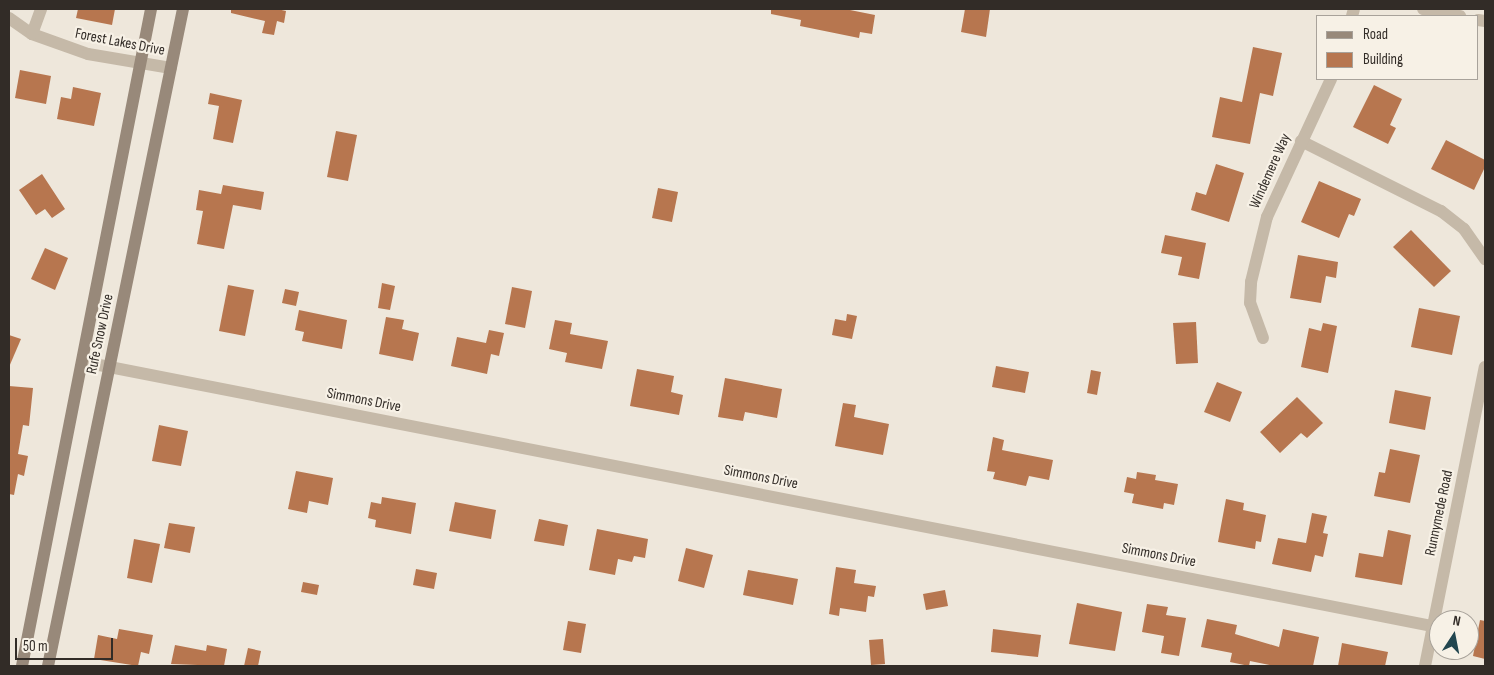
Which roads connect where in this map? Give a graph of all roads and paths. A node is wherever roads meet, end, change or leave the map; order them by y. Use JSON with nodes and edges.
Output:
{"nodes":[{"id":1,"x":42,"y":9,"type":"edge"},
{"id":2,"x":151,"y":9,"type":"edge"},
{"id":3,"x":183,"y":9,"type":"edge"},
{"id":4,"x":1423,"y":9,"type":"edge"},
{"id":5,"x":1455,"y":15,"type":"edge"},
{"id":6,"x":9,"y":18,"type":"edge"},
{"id":7,"x":32,"y":34,"type":"junction"},
{"id":8,"x":141,"y":63,"type":"junction"},
{"id":9,"x":171,"y":68,"type":"junction"},
{"id":10,"x":1331,"y":80,"type":"edge"},
{"id":11,"x":1301,"y":141,"type":"junction"},
{"id":12,"x":1485,"y":259,"type":"edge"},
{"id":13,"x":1263,"y":338,"type":"dead end"},
{"id":14,"x":84,"y":362,"type":"junction"},
{"id":15,"x":110,"y":367,"type":"junction"},
{"id":16,"x":1485,"y":367,"type":"edge"},
{"id":17,"x":1483,"y":394,"type":"edge"},
{"id":18,"x":1436,"y":610,"type":"edge"},
{"id":19,"x":1429,"y":625,"type":"edge"},
{"id":20,"x":1429,"y":643,"type":"edge"},
{"id":21,"x":22,"y":666,"type":"edge"},
{"id":22,"x":48,"y":666,"type":"edge"},
{"id":23,"x":1425,"y":666,"type":"edge"}],
"edges":[{"from":1,"to":7,"type":"street"},
{"from":2,"to":8,"type":"main road","name":"Rufe Snow Drive"},
{"from":3,"to":9,"type":"main road","name":"Rufe Snow Drive"},
{"from":4,"to":5,"type":"street"},
{"from":6,"to":7,"type":"street","name":"Forest Lakes Drive"},
{"from":7,"to":8,"type":"street","name":"Forest Lakes Drive"},
{"from":8,"to":9,"type":"street","name":"Forest Lakes Drive"},
{"from":8,"to":14,"type":"main road","name":"Rufe Snow Drive"},
{"from":9,"to":15,"type":"main road","name":"Rufe Snow Drive"},
{"from":10,"to":11,"type":"street","name":"Windemere Way"},
{"from":11,"to":12,"type":"street"},
{"from":11,"to":13,"type":"street","name":"Windemere Way"},
{"from":14,"to":15,"type":"street","name":"Simmons Drive"},
{"from":14,"to":21,"type":"main road","name":"Rufe Snow Drive"},
{"from":15,"to":19,"type":"street","name":"Simmons Drive"},
{"from":15,"to":22,"type":"main road","name":"Rufe Snow Drive"},
{"from":16,"to":17,"type":"street","name":"Runnymede Road"},
{"from":17,"to":18,"type":"street","name":"Runnymede Road"},
{"from":20,"to":23,"type":"street","name":"Runnymede Road"}]}
